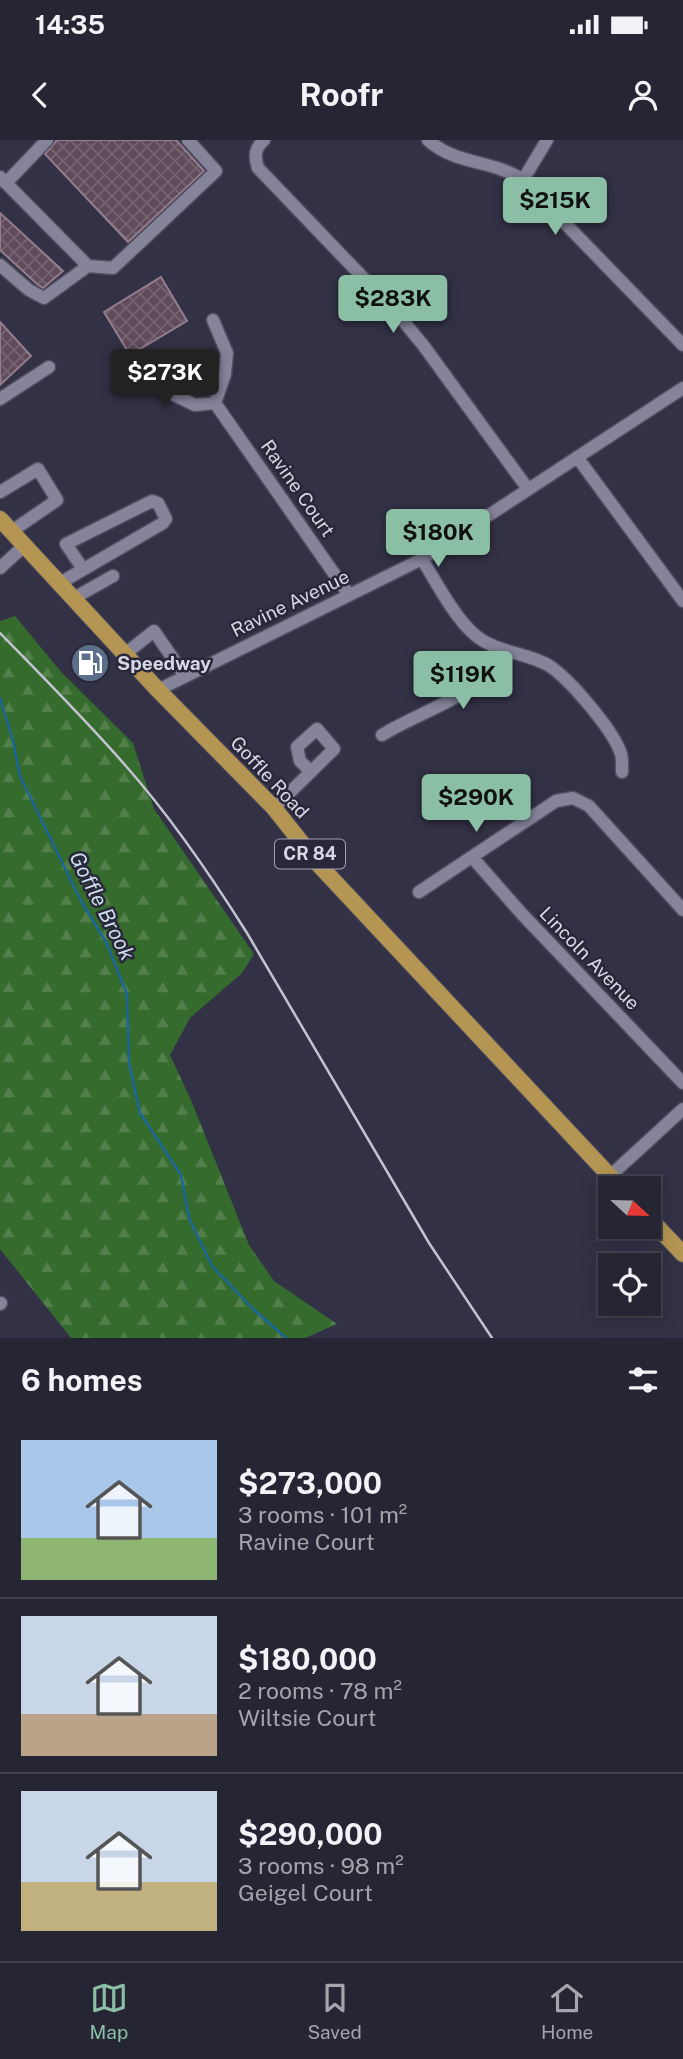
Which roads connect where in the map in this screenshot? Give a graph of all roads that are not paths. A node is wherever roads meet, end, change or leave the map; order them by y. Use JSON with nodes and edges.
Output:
{"nodes":[{"id":1,"x":47,"y":140,"type":"edge"},
{"id":2,"x":188,"y":140,"type":"edge"},
{"id":3,"x":264,"y":140,"type":"edge"},
{"id":4,"x":428,"y":140,"type":"edge"},
{"id":5,"x":547,"y":140,"type":"edge"},
{"id":6,"x":3,"y":180,"type":"edge"},
{"id":7,"x":523,"y":180,"type":"junction"},
{"id":8,"x":0,"y":265,"type":"edge"},
{"id":9,"x":88,"y":266,"type":"junction"},
{"id":10,"x":213,"y":320,"type":"dead end"},
{"id":11,"x":683,"y":345,"type":"edge"},
{"id":12,"x":135,"y":362,"type":"dead end"},
{"id":13,"x":49,"y":367,"type":"dead end"},
{"id":14,"x":683,"y":388,"type":"edge"},
{"id":15,"x":0,"y":399,"type":"edge"},
{"id":16,"x":215,"y":403,"type":"junction"},
{"id":17,"x":577,"y":457,"type":"junction"},
{"id":18,"x":528,"y":489,"type":"junction"},
{"id":19,"x":0,"y":492,"type":"edge"},
{"id":20,"x":0,"y":519,"type":"edge"},
{"id":21,"x":12,"y":531,"type":"junction"},
{"id":22,"x":25,"y":545,"type":"junction"},
{"id":23,"x":422,"y":559,"type":"junction"},
{"id":24,"x":0,"y":568,"type":"edge"},
{"id":25,"x":83,"y":569,"type":"junction"},
{"id":26,"x":113,"y":576,"type":"dead end"},
{"id":27,"x":60,"y":583,"type":"junction"},
{"id":28,"x":349,"y":595,"type":"junction"},
{"id":29,"x":74,"y":598,"type":"junction"},
{"id":30,"x":683,"y":601,"type":"edge"},
{"id":31,"x":499,"y":649,"type":"junction"},
{"id":32,"x":125,"y":654,"type":"junction"},
{"id":33,"x":185,"y":677,"type":"junction"},
{"id":34,"x":158,"y":690,"type":"junction"},
{"id":35,"x":382,"y":735,"type":"dead end"},
{"id":36,"x":311,"y":772,"type":"dead end"},
{"id":37,"x":622,"y":772,"type":"dead end"},
{"id":38,"x":274,"y":808,"type":"junction"},
{"id":39,"x":471,"y":857,"type":"junction"},
{"id":40,"x":419,"y":892,"type":"dead end"},
{"id":41,"x":683,"y":910,"type":"edge"},
{"id":42,"x":683,"y":1083,"type":"edge"},
{"id":43,"x":683,"y":1109,"type":"edge"},
{"id":44,"x":610,"y":1176,"type":"edge"},
{"id":45,"x":622,"y":1176,"type":"edge"},
{"id":46,"x":662,"y":1232,"type":"edge"},
{"id":47,"x":683,"y":1254,"type":"edge"}],
"edges":[{"from":1,"to":6,"type":"street"},
{"from":2,"to":9,"type":"street"},
{"from":3,"to":18,"type":"street"},
{"from":4,"to":7,"type":"street"},
{"from":5,"to":7,"type":"street"},
{"from":6,"to":9,"type":"street"},
{"from":7,"to":11,"type":"street"},
{"from":8,"to":9,"type":"street"},
{"from":10,"to":16,"type":"street"},
{"from":12,"to":16,"type":"street"},
{"from":13,"to":15,"type":"street"},
{"from":14,"to":17,"type":"street","name":"Ravine Avenue"},
{"from":16,"to":28,"type":"street","name":"Ravine Court"},
{"from":17,"to":18,"type":"street","name":"Ravine Avenue"},
{"from":17,"to":30,"type":"street"},
{"from":18,"to":23,"type":"street","name":"Ravine Avenue"},
{"from":19,"to":21,"type":"street"},
{"from":20,"to":21,"type":"main road","name":"Goffle Road","number":"CR 84"},
{"from":21,"to":22,"type":"main road","name":"Goffle Road","number":"CR 84"},
{"from":22,"to":24,"type":"street"},
{"from":22,"to":27,"type":"main road","name":"Goffle Road","number":"CR 84"},
{"from":23,"to":28,"type":"street","name":"Ravine Avenue"},
{"from":23,"to":31,"type":"street"},
{"from":25,"to":25,"type":"street"},
{"from":25,"to":27,"type":"street"},
{"from":26,"to":29,"type":"street"},
{"from":27,"to":29,"type":"main road","name":"Goffle Road","number":"CR 84"},
{"from":28,"to":33,"type":"street","name":"Ravine Avenue"},
{"from":29,"to":32,"type":"main road","name":"Goffle Road","number":"CR 84"},
{"from":31,"to":35,"type":"street"},
{"from":31,"to":37,"type":"street"},
{"from":32,"to":33,"type":"street"},
{"from":32,"to":34,"type":"main road","name":"Goffle Road","number":"CR 84"},
{"from":33,"to":34,"type":"street","name":"Ravine Avenue"},
{"from":34,"to":38,"type":"main road","name":"Goffle Road","number":"CR 84"},
{"from":36,"to":38,"type":"street"},
{"from":38,"to":44,"type":"main road","name":"Goffle Road","number":"CR 84"},
{"from":39,"to":40,"type":"street"},
{"from":39,"to":41,"type":"street"},
{"from":39,"to":42,"type":"street","name":"Lincoln Avenue"},
{"from":43,"to":45,"type":"street"},
{"from":46,"to":47,"type":"main road"}]}
